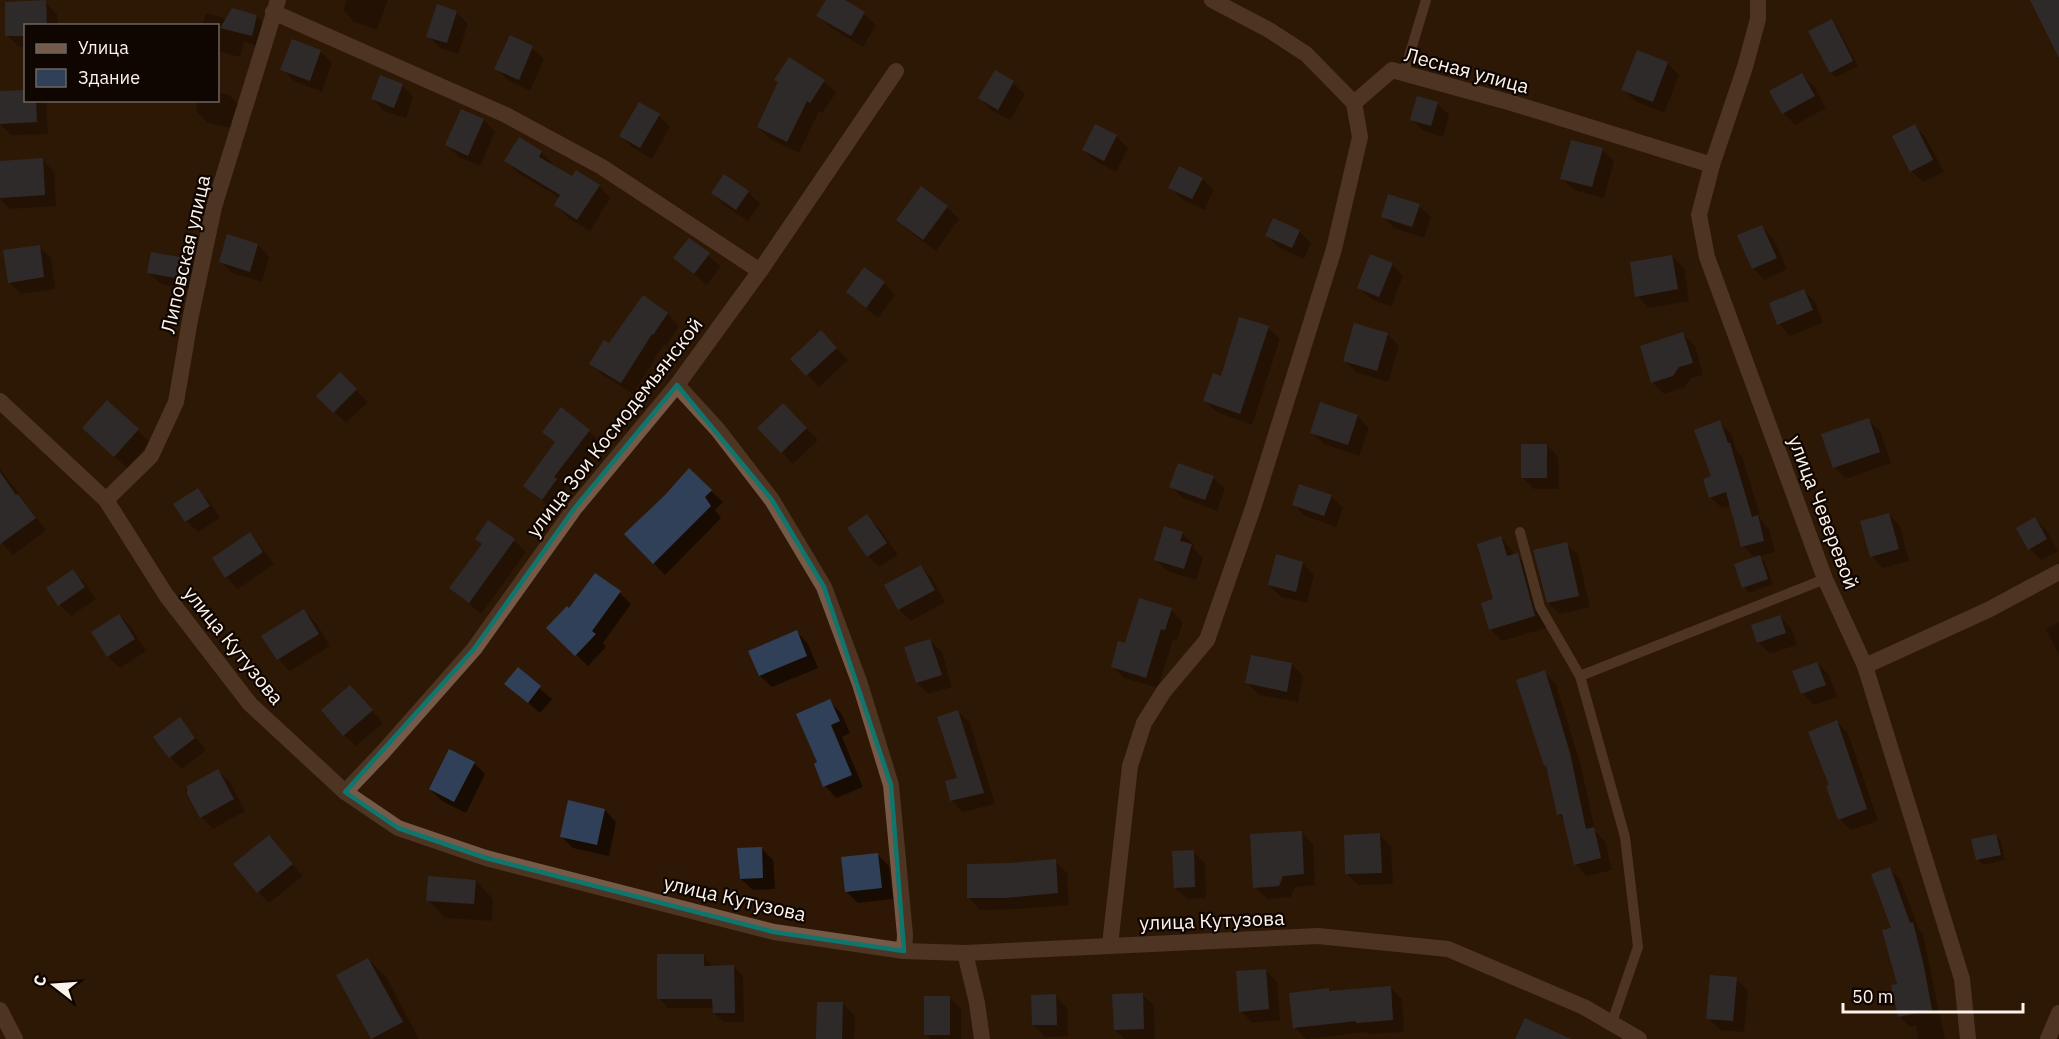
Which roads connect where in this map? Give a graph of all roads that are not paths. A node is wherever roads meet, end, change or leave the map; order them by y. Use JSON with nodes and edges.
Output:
{"nodes":[{"id":1,"x":1212,"y":0,"type":"edge"},
{"id":2,"x":1426,"y":0,"type":"edge"},
{"id":3,"x":1758,"y":0,"type":"edge"},
{"id":4,"x":275,"y":6,"type":"edge"},
{"id":5,"x":896,"y":71,"type":"dead end"},
{"id":6,"x":1404,"y":73,"type":"junction"},
{"id":7,"x":1354,"y":103,"type":"junction"},
{"id":8,"x":1712,"y":165,"type":"junction"},
{"id":9,"x":760,"y":272,"type":"junction"},
{"id":10,"x":677,"y":386,"type":"junction"},
{"id":11,"x":0,"y":401,"type":"edge"},
{"id":12,"x":106,"y":500,"type":"junction"},
{"id":13,"x":1520,"y":532,"type":"dead end"},
{"id":14,"x":2059,"y":572,"type":"edge"},
{"id":15,"x":1825,"y":579,"type":"junction"},
{"id":16,"x":1865,"y":666,"type":"junction"},
{"id":17,"x":1580,"y":676,"type":"junction"},
{"id":18,"x":345,"y":792,"type":"junction"},
{"id":19,"x":1110,"y":945,"type":"junction"},
{"id":20,"x":904,"y":951,"type":"junction"},
{"id":21,"x":965,"y":953,"type":"junction"},
{"id":22,"x":0,"y":1010,"type":"edge"},
{"id":23,"x":2059,"y":1013,"type":"edge"},
{"id":24,"x":1612,"y":1022,"type":"junction"},
{"id":25,"x":15,"y":1039,"type":"edge"},
{"id":26,"x":982,"y":1039,"type":"edge"},
{"id":27,"x":1639,"y":1039,"type":"edge"},
{"id":28,"x":1968,"y":1039,"type":"edge"},
{"id":29,"x":2048,"y":1039,"type":"edge"}],
"edges":[{"from":1,"to":7,"type":"street"},
{"from":2,"to":6,"type":"lane"},
{"from":3,"to":8,"type":"street","name":"улица Чеверевой"},
{"from":4,"to":9,"type":"street"},
{"from":4,"to":12,"type":"street","name":"Липовская улица"},
{"from":5,"to":9,"type":"street","name":"улица Зои Космодемьянской"},
{"from":6,"to":7,"type":"street","name":"Лесная улица"},
{"from":6,"to":8,"type":"street","name":"Лесная улица"},
{"from":7,"to":19,"type":"street"},
{"from":8,"to":15,"type":"street","name":"улица Чеверевой"},
{"from":9,"to":10,"type":"street","name":"улица Зои Космодемьянской"},
{"from":10,"to":18,"type":"street","name":"улица Зои Космодемьянской"},
{"from":10,"to":20,"type":"street"},
{"from":11,"to":12,"type":"street","name":"улица Кутузова"},
{"from":12,"to":18,"type":"street","name":"улица Кутузова"},
{"from":13,"to":17,"type":"lane"},
{"from":14,"to":16,"type":"street"},
{"from":15,"to":16,"type":"street","name":"улица Чеверевой"},
{"from":15,"to":17,"type":"lane"},
{"from":16,"to":28,"type":"street","name":"улица Чеверевой"},
{"from":17,"to":24,"type":"lane"},
{"from":18,"to":20,"type":"street","name":"улица Кутузова"},
{"from":19,"to":21,"type":"street","name":"улица Кутузова"},
{"from":19,"to":24,"type":"street","name":"улица Кутузова"},
{"from":20,"to":21,"type":"street","name":"улица Кутузова"},
{"from":21,"to":26,"type":"street"},
{"from":22,"to":25,"type":"street"},
{"from":23,"to":29,"type":"street"},
{"from":24,"to":27,"type":"street","name":"улица Кутузова"}]}
